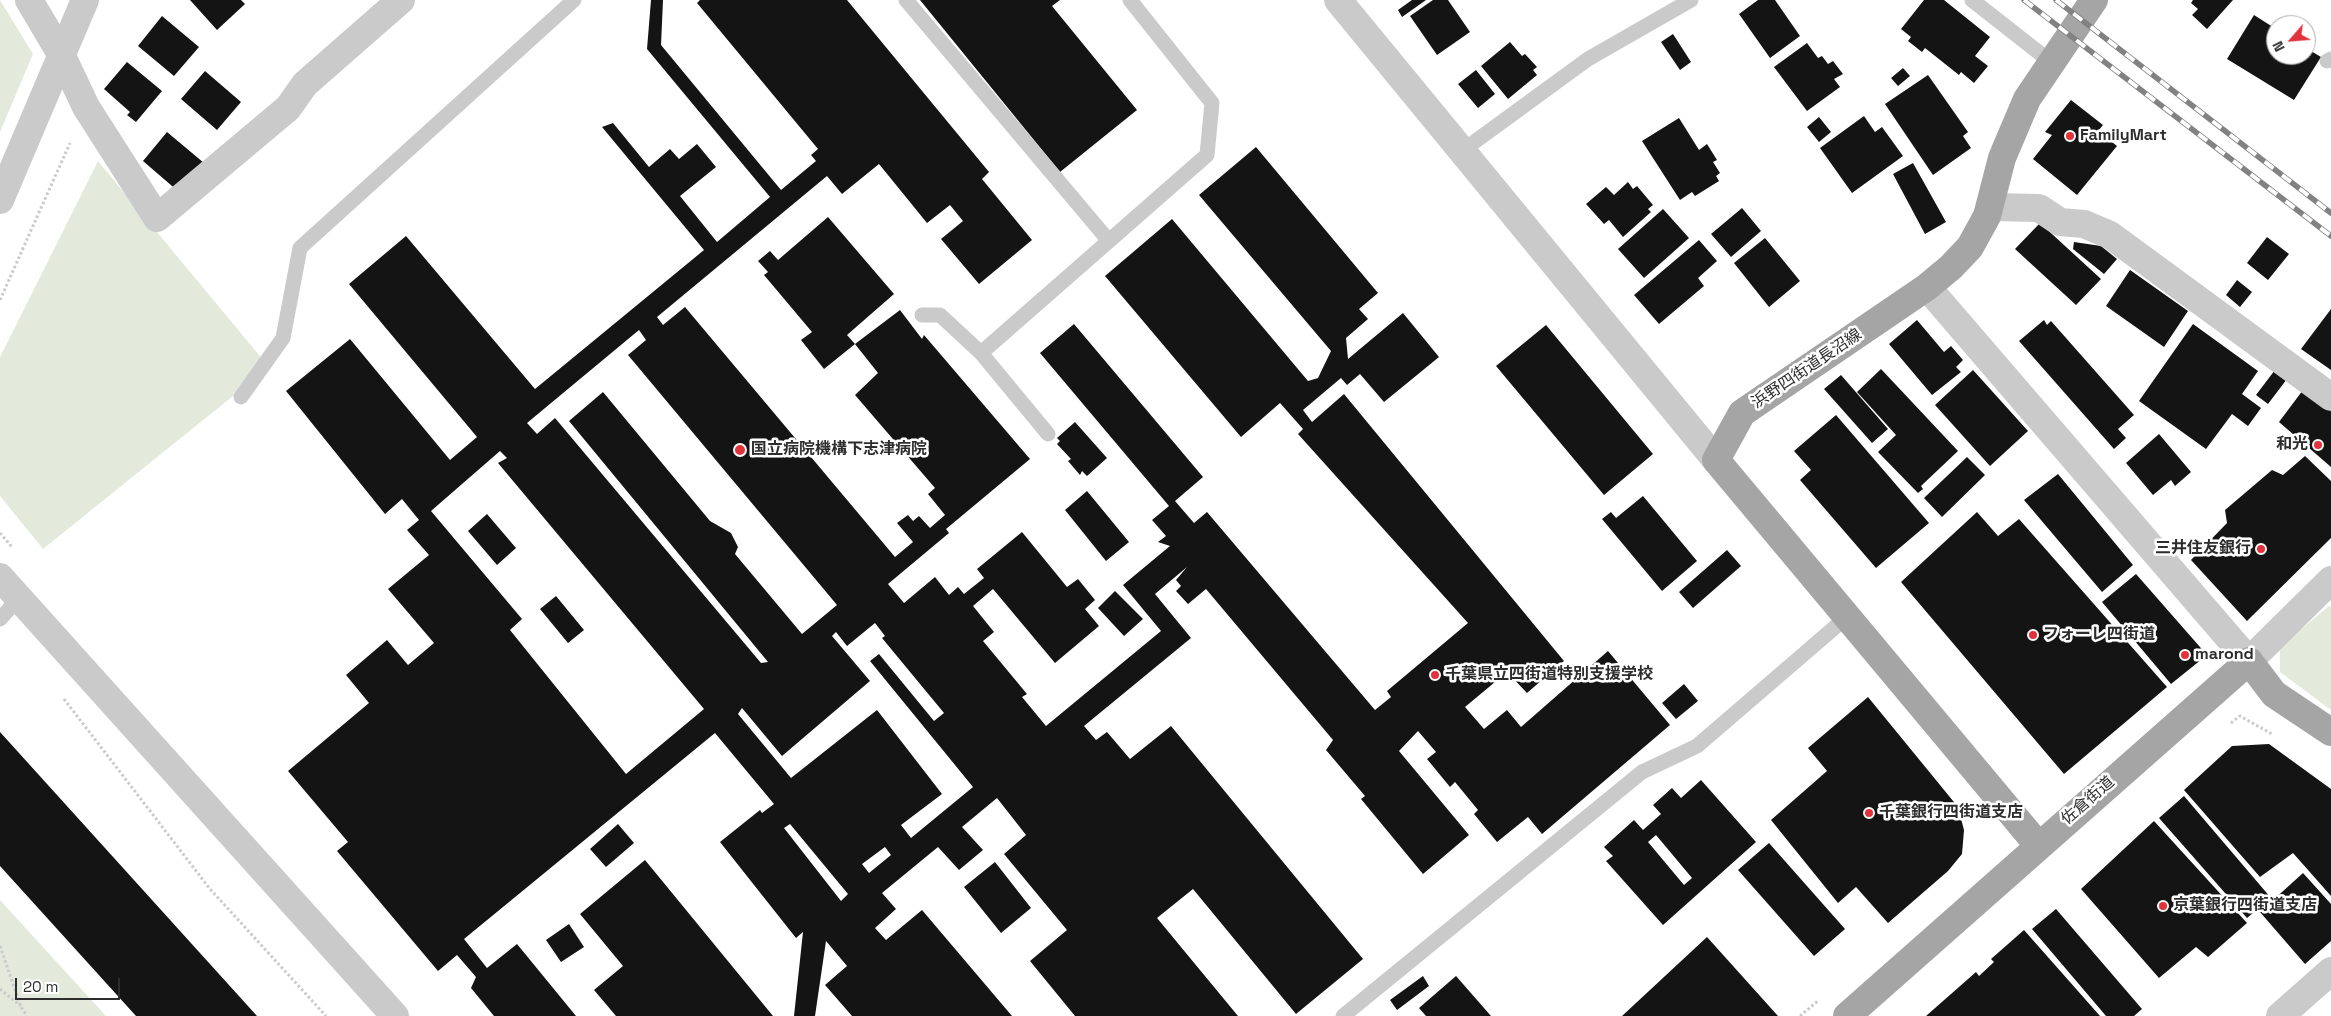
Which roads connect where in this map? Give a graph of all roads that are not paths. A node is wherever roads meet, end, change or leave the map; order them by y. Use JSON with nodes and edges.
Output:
{"nodes":[{"id":1,"x":30,"y":0,"type":"edge"},
{"id":2,"x":86,"y":0,"type":"edge"},
{"id":3,"x":401,"y":0,"type":"edge"},
{"id":4,"x":574,"y":0,"type":"edge"},
{"id":5,"x":906,"y":0,"type":"edge"},
{"id":6,"x":1130,"y":0,"type":"edge"},
{"id":7,"x":1338,"y":0,"type":"edge"},
{"id":8,"x":1691,"y":0,"type":"edge"},
{"id":9,"x":1972,"y":0,"type":"edge"},
{"id":10,"x":2094,"y":0,"type":"edge"},
{"id":11,"x":61,"y":54,"type":"junction"},
{"id":12,"x":2051,"y":62,"type":"junction"},
{"id":13,"x":1462,"y":150,"type":"junction"},
{"id":14,"x":0,"y":200,"type":"edge"},
{"id":15,"x":1990,"y":206,"type":"junction"},
{"id":16,"x":1109,"y":241,"type":"junction"},
{"id":17,"x":1927,"y":287,"type":"junction"},
{"id":18,"x":922,"y":315,"type":"dead end"},
{"id":19,"x":981,"y":353,"type":"junction"},
{"id":20,"x":241,"y":397,"type":"dead end"},
{"id":21,"x":2331,"y":397,"type":"edge"},
{"id":22,"x":1048,"y":434,"type":"dead end"},
{"id":23,"x":1716,"y":460,"type":"junction"},
{"id":24,"x":0,"y":576,"type":"edge"},
{"id":25,"x":2331,"y":580,"type":"edge"},
{"id":26,"x":19,"y":598,"type":"junction"},
{"id":27,"x":1848,"y":616,"type":"junction"},
{"id":28,"x":0,"y":619,"type":"edge"},
{"id":29,"x":2249,"y":661,"type":"junction"},
{"id":30,"x":2331,"y":732,"type":"edge"},
{"id":31,"x":2038,"y":845,"type":"junction"},
{"id":32,"x":2331,"y":972,"type":"edge"},
{"id":33,"x":2289,"y":1014,"type":"edge"},
{"id":34,"x":391,"y":1015,"type":"edge"},
{"id":35,"x":1343,"y":1016,"type":"edge"},
{"id":36,"x":1847,"y":1016,"type":"edge"}],
"edges":[{"from":1,"to":11,"type":"street"},
{"from":2,"to":11,"type":"street"},
{"from":3,"to":11,"type":"street"},
{"from":4,"to":20,"type":"lane"},
{"from":5,"to":16,"type":"lane"},
{"from":6,"to":16,"type":"lane"},
{"from":7,"to":13,"type":"street"},
{"from":8,"to":13,"type":"lane"},
{"from":9,"to":12,"type":"lane"},
{"from":10,"to":12,"type":"main road","name":"浜野四街道長沼線"},
{"from":11,"to":14,"type":"street"},
{"from":12,"to":15,"type":"main road","name":"浜野四街道長沼線"},
{"from":13,"to":23,"type":"street"},
{"from":15,"to":17,"type":"main road","name":"浜野四街道長沼線"},
{"from":15,"to":21,"type":"street"},
{"from":16,"to":19,"type":"lane"},
{"from":17,"to":23,"type":"main road","name":"浜野四街道長沼線"},
{"from":17,"to":29,"type":"street"},
{"from":18,"to":19,"type":"lane"},
{"from":19,"to":22,"type":"lane"},
{"from":23,"to":27,"type":"main road"},
{"from":24,"to":26,"type":"street"},
{"from":25,"to":29,"type":"street"},
{"from":26,"to":28,"type":"lane"},
{"from":26,"to":34,"type":"street"},
{"from":27,"to":31,"type":"main road"},
{"from":27,"to":35,"type":"lane"},
{"from":29,"to":30,"type":"main road"},
{"from":29,"to":31,"type":"main road","name":"佐倉街道"},
{"from":31,"to":36,"type":"main road","name":"佐倉街道"},
{"from":32,"to":33,"type":"street"}]}
